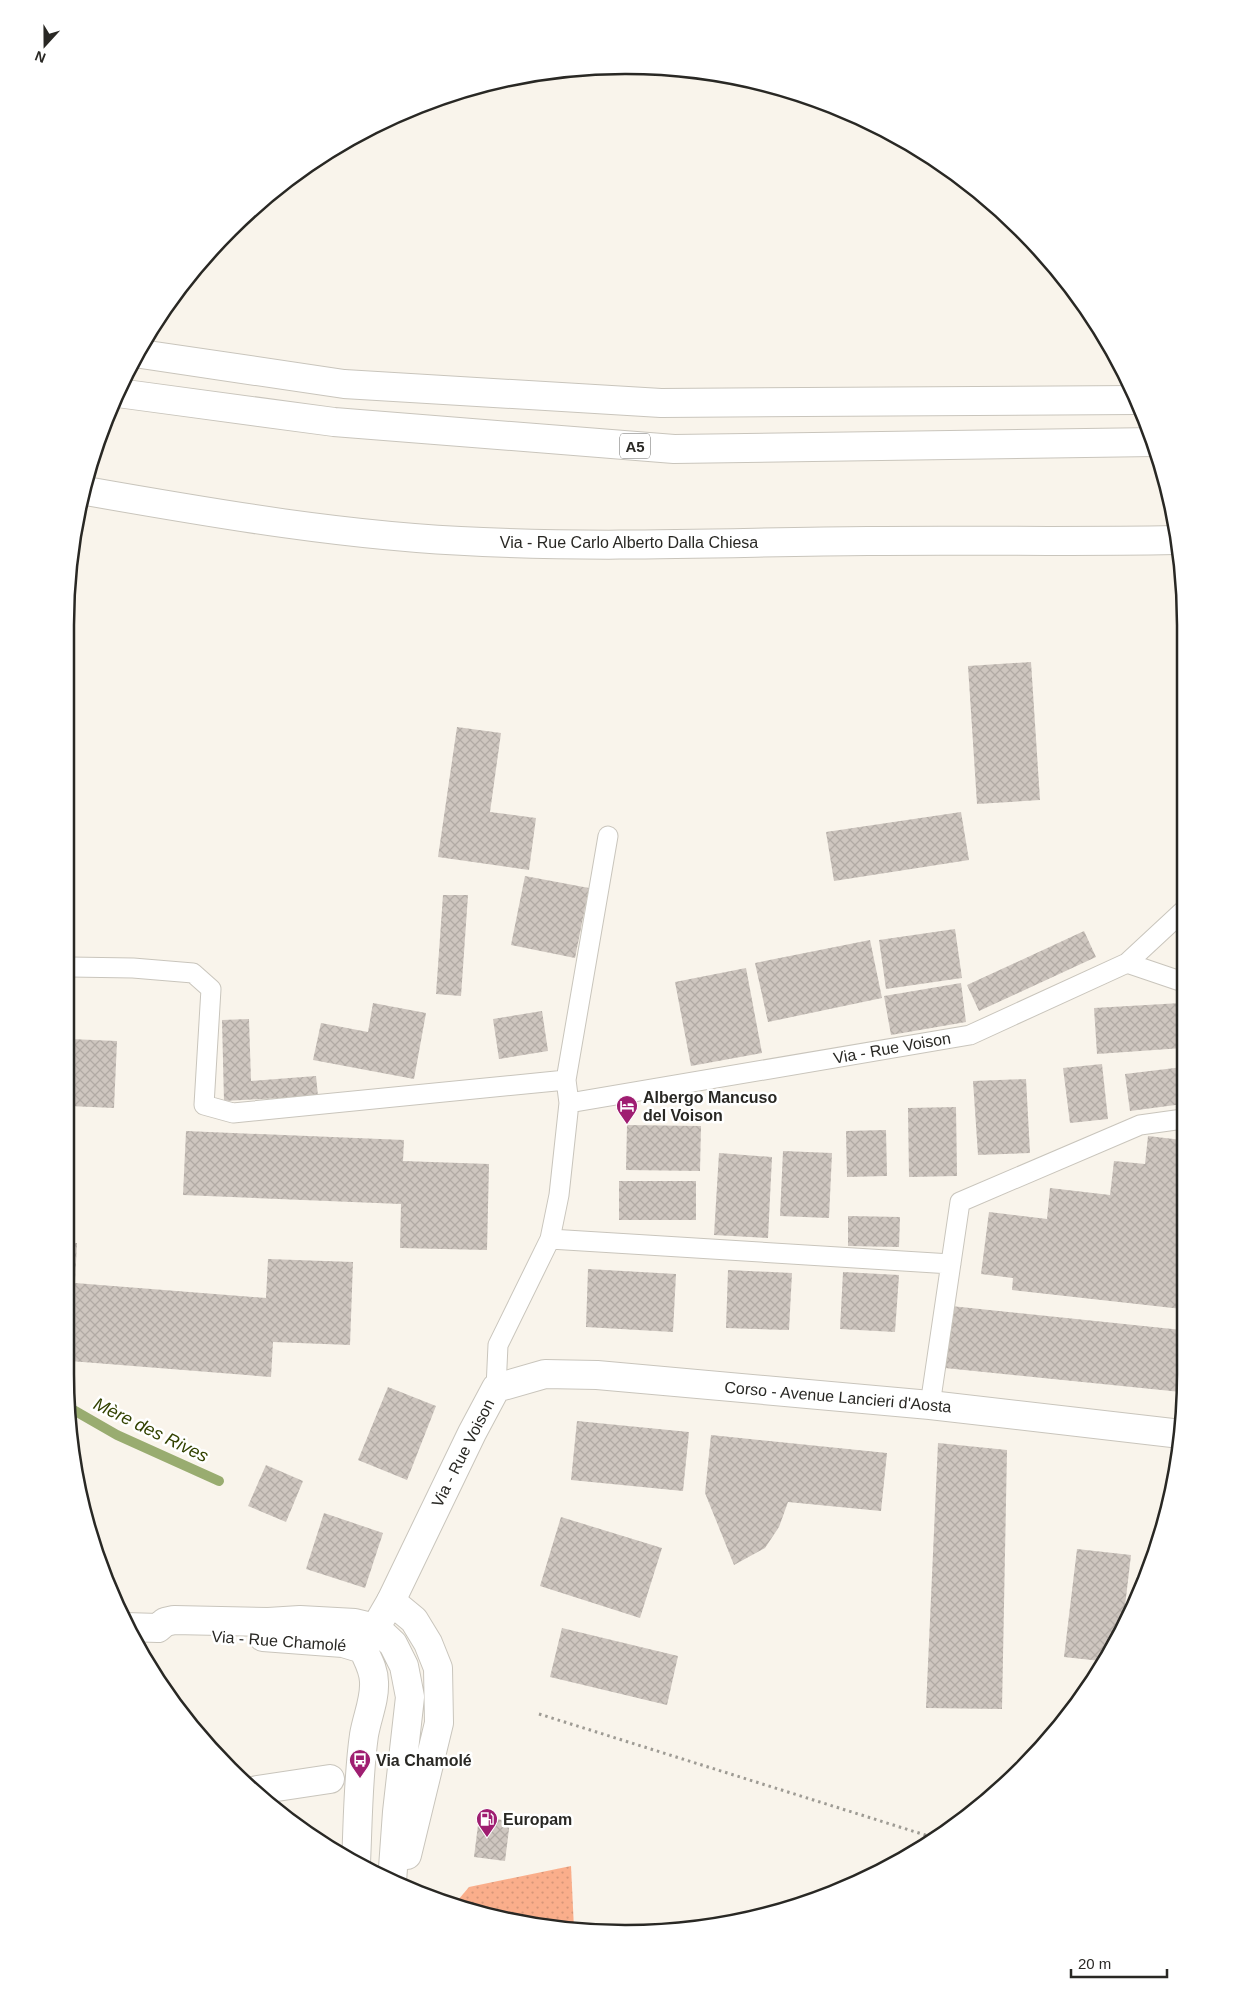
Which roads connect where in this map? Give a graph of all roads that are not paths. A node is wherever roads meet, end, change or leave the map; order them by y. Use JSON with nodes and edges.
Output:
{"nodes":[{"id":1,"x":145,"y":355,"type":"edge"},
{"id":2,"x":125,"y":394,"type":"edge"},
{"id":3,"x":1129,"y":400,"type":"edge"},
{"id":4,"x":1146,"y":442,"type":"edge"},
{"id":5,"x":91,"y":492,"type":"edge"},
{"id":6,"x":1171,"y":540,"type":"edge"},
{"id":7,"x":608,"y":836,"type":"dead end"},
{"id":8,"x":1177,"y":916,"type":"edge"},
{"id":9,"x":1126,"y":962,"type":"junction"},
{"id":10,"x":74,"y":967,"type":"edge"},
{"id":11,"x":1177,"y":980,"type":"edge"},
{"id":12,"x":566,"y":1080,"type":"junction"},
{"id":13,"x":569,"y":1103,"type":"junction"},
{"id":14,"x":1177,"y":1120,"type":"edge"},
{"id":15,"x":550,"y":1239,"type":"junction"},
{"id":16,"x":951,"y":1264,"type":"junction"},
{"id":17,"x":496,"y":1388,"type":"junction"},
{"id":18,"x":930,"y":1405,"type":"junction"},
{"id":19,"x":1174,"y":1433,"type":"edge"},
{"id":20,"x":391,"y":1600,"type":"junction"},
{"id":21,"x":136,"y":1627,"type":"edge"},
{"id":22,"x":370,"y":1639,"type":"junction"},
{"id":23,"x":330,"y":1779,"type":"dead end"},
{"id":24,"x":263,"y":1789,"type":"edge"},
{"id":25,"x":356,"y":1855,"type":"edge"},
{"id":26,"x":393,"y":1873,"type":"edge"},
{"id":27,"x":402,"y":1877,"type":"edge"}],
"edges":[{"from":1,"to":3,"type":"main road"},
{"from":2,"to":4,"type":"main road","number":"A5"},
{"from":5,"to":6,"type":"main road","name":"Via - Rue Carlo Alberto Dalla Chiesa"},
{"from":7,"to":12,"type":"lane","name":"Via - Rue Voison"},
{"from":8,"to":9,"type":"lane","name":"Via - Rue Voison"},
{"from":9,"to":11,"type":"lane"},
{"from":9,"to":13,"type":"lane","name":"Via - Rue Voison"},
{"from":10,"to":12,"type":"lane"},
{"from":12,"to":13,"type":"lane","name":"Via - Rue Voison"},
{"from":13,"to":15,"type":"lane","name":"Via - Rue Voison"},
{"from":14,"to":16,"type":"lane"},
{"from":15,"to":16,"type":"lane"},
{"from":15,"to":17,"type":"lane","name":"Via - Rue Voison"},
{"from":16,"to":18,"type":"lane"},
{"from":17,"to":18,"type":"main road","name":"Corso - Avenue Lancieri d'Aosta"},
{"from":17,"to":20,"type":"main road","name":"Via - Rue Voison"},
{"from":18,"to":19,"type":"main road","name":"Corso - Avenue Lancieri d'Aosta"},
{"from":20,"to":22,"type":"main road","name":"Via - Rue Voison"},
{"from":20,"to":27,"type":"main road"},
{"from":21,"to":22,"type":"main road"},
{"from":22,"to":25,"type":"main road","name":"Via - Rue Chamolé"},
{"from":22,"to":26,"type":"main road"},
{"from":23,"to":24,"type":"main road"}]}
